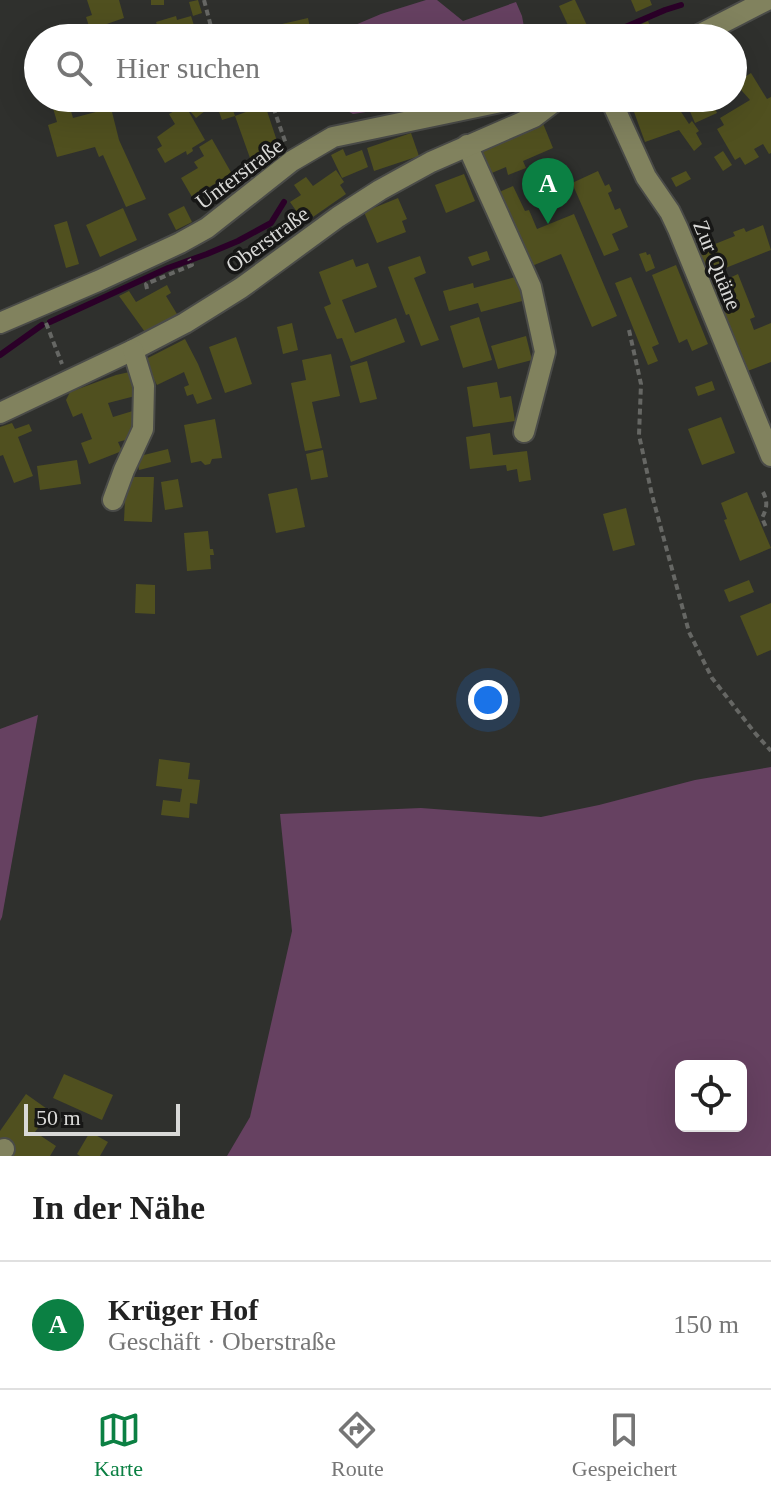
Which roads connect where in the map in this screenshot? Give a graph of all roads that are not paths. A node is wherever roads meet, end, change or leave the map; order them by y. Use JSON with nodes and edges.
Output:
{"nodes":[{"id":1,"x":767,"y":0,"type":"edge"},
{"id":2,"x":720,"y":24,"type":"edge"},
{"id":3,"x":453,"y":112,"type":"edge"},
{"id":4,"x":542,"y":112,"type":"edge"},
{"id":5,"x":616,"y":112,"type":"edge"},
{"id":6,"x":467,"y":145,"type":"junction"},
{"id":7,"x":0,"y":323,"type":"edge"},
{"id":8,"x":133,"y":350,"type":"junction"},
{"id":9,"x":0,"y":413,"type":"edge"},
{"id":10,"x":524,"y":432,"type":"dead end"},
{"id":11,"x":771,"y":456,"type":"edge"},
{"id":12,"x":113,"y":500,"type":"dead end"}],
"edges":[{"from":1,"to":2,"type":"street"},
{"from":3,"to":7,"type":"street","name":"Unterstraße"},
{"from":4,"to":6,"type":"street","name":"Oberstraße"},
{"from":5,"to":11,"type":"street","name":"Zur Quäne"},
{"from":6,"to":8,"type":"street","name":"Oberstraße"},
{"from":6,"to":10,"type":"street"},
{"from":8,"to":9,"type":"street","name":"Oberstraße"},
{"from":8,"to":12,"type":"street"}]}
